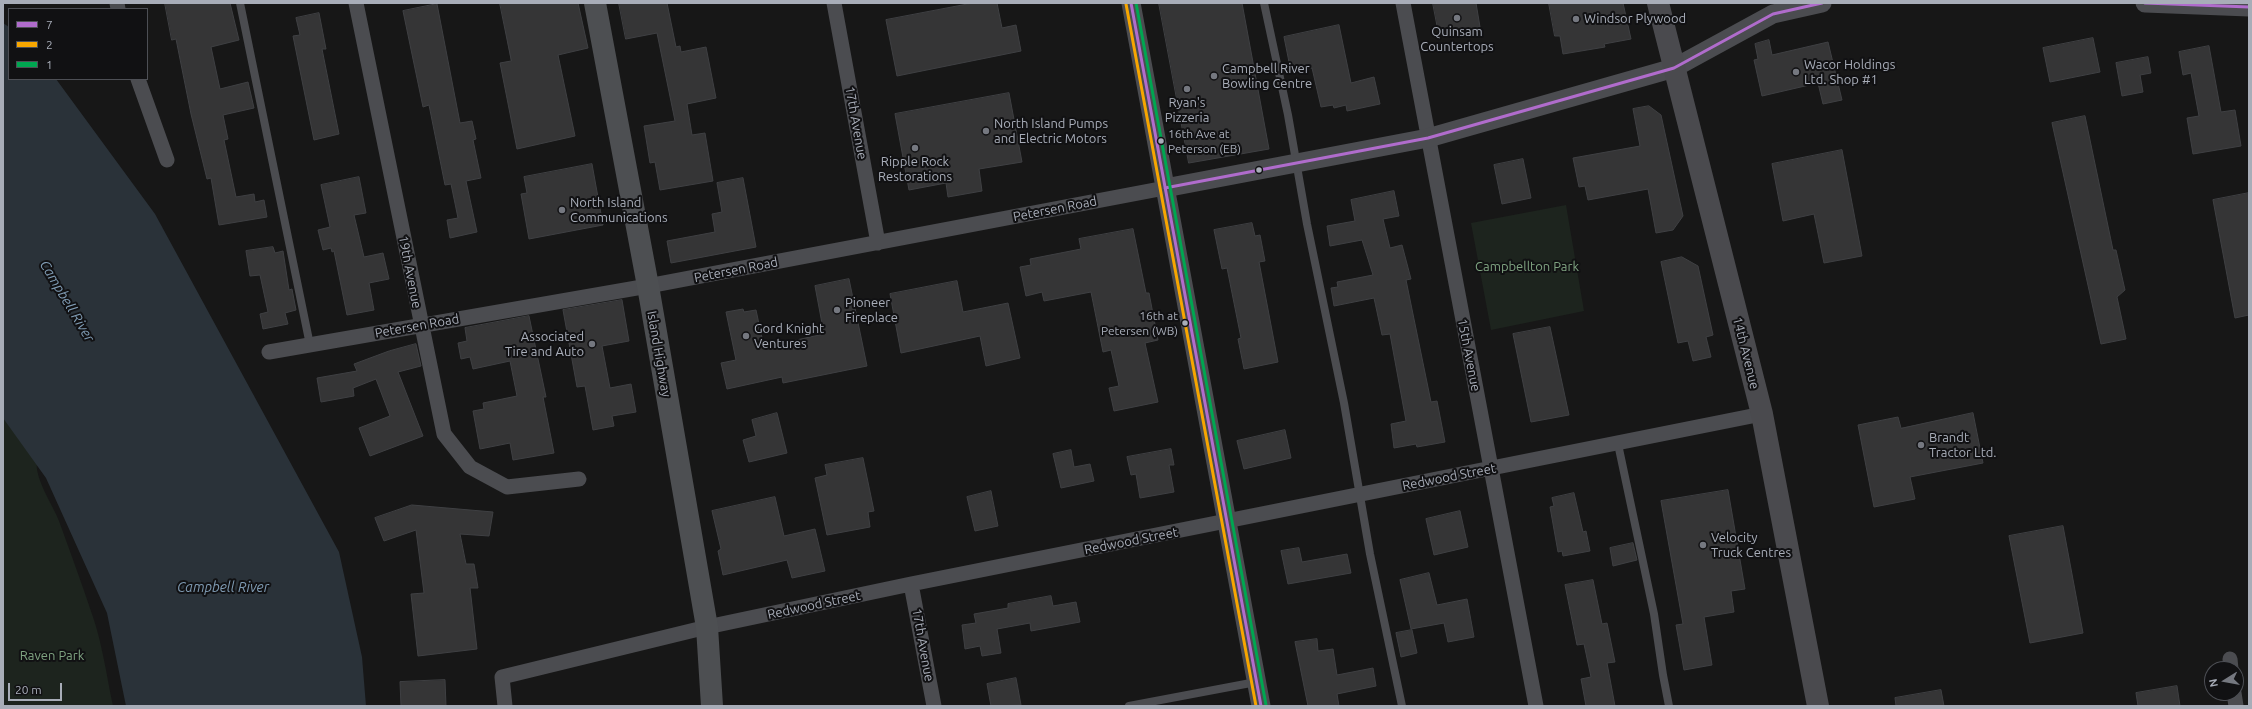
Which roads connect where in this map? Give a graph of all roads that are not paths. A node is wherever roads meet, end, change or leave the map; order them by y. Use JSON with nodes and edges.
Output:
{"nodes":[{"id":1,"x":240,"y":3,"type":"edge"},
{"id":2,"x":356,"y":3,"type":"edge"},
{"id":3,"x":595,"y":3,"type":"edge"},
{"id":4,"x":834,"y":3,"type":"edge"},
{"id":5,"x":1131,"y":3,"type":"edge"},
{"id":6,"x":1264,"y":3,"type":"edge"},
{"id":7,"x":1403,"y":3,"type":"edge"},
{"id":8,"x":1658,"y":3,"type":"edge"},
{"id":9,"x":1822,"y":3,"type":"edge"},
{"id":10,"x":2145,"y":3,"type":"edge"},
{"id":11,"x":2249,"y":7,"type":"edge"},
{"id":12,"x":1674,"y":68,"type":"junction"},
{"id":13,"x":138,"y":80,"type":"edge"},
{"id":14,"x":1428,"y":138,"type":"junction"},
{"id":15,"x":167,"y":160,"type":"dead end"},
{"id":16,"x":1296,"y":163,"type":"junction"},
{"id":17,"x":1165,"y":188,"type":"junction"},
{"id":18,"x":878,"y":243,"type":"junction"},
{"id":19,"x":648,"y":286,"type":"junction"},
{"id":20,"x":421,"y":325,"type":"junction"},
{"id":21,"x":310,"y":345,"type":"junction"},
{"id":22,"x":269,"y":352,"type":"dead end"},
{"id":23,"x":1762,"y":414,"type":"junction"},
{"id":24,"x":1618,"y":444,"type":"junction"},
{"id":25,"x":1491,"y":469,"type":"junction"},
{"id":26,"x":579,"y":479,"type":"dead end"},
{"id":27,"x":1360,"y":495,"type":"junction"},
{"id":28,"x":1227,"y":522,"type":"junction"},
{"id":29,"x":912,"y":584,"type":"junction"},
{"id":30,"x":708,"y":627,"type":"junction"},
{"id":31,"x":1256,"y":682,"type":"junction"},
{"id":32,"x":505,"y":706,"type":"edge"},
{"id":33,"x":712,"y":706,"type":"edge"},
{"id":34,"x":934,"y":706,"type":"edge"},
{"id":35,"x":1129,"y":706,"type":"edge"},
{"id":36,"x":1261,"y":706,"type":"edge"},
{"id":37,"x":1402,"y":706,"type":"edge"},
{"id":38,"x":1536,"y":706,"type":"edge"},
{"id":39,"x":1669,"y":706,"type":"edge"},
{"id":40,"x":1818,"y":706,"type":"edge"}],
"edges":[{"from":1,"to":21,"type":"lane"},
{"from":2,"to":20,"type":"street","name":"19th Avenue"},
{"from":3,"to":19,"type":"main road","name":"Island Highway"},
{"from":4,"to":18,"type":"street","name":"17th Avenue"},
{"from":5,"to":17,"type":"street"},
{"from":6,"to":16,"type":"lane"},
{"from":7,"to":14,"type":"street","name":"15th Avenue"},
{"from":8,"to":12,"type":"main road","name":"14th Avenue"},
{"from":9,"to":12,"type":"street","name":"Petersen Road"},
{"from":10,"to":11,"type":"street"},
{"from":12,"to":14,"type":"street","name":"Petersen Road"},
{"from":12,"to":23,"type":"main road","name":"14th Avenue"},
{"from":13,"to":15,"type":"street"},
{"from":14,"to":16,"type":"street","name":"Petersen Road"},
{"from":14,"to":25,"type":"street","name":"15th Avenue"},
{"from":16,"to":17,"type":"street","name":"Petersen Road"},
{"from":16,"to":27,"type":"lane"},
{"from":17,"to":18,"type":"street","name":"Petersen Road"},
{"from":17,"to":28,"type":"street"},
{"from":18,"to":19,"type":"street","name":"Petersen Road"},
{"from":19,"to":20,"type":"street","name":"Petersen Road"},
{"from":19,"to":30,"type":"main road","name":"Island Highway"},
{"from":20,"to":21,"type":"street","name":"Petersen Road"},
{"from":20,"to":26,"type":"street","name":"19th Avenue"},
{"from":21,"to":22,"type":"street","name":"Petersen Road"},
{"from":23,"to":24,"type":"street","name":"Redwood Street"},
{"from":23,"to":40,"type":"main road","name":"14th Avenue"},
{"from":24,"to":25,"type":"street","name":"Redwood Street"},
{"from":24,"to":39,"type":"lane"},
{"from":25,"to":27,"type":"street","name":"Redwood Street"},
{"from":25,"to":38,"type":"street","name":"15th Avenue"},
{"from":27,"to":28,"type":"street","name":"Redwood Street"},
{"from":27,"to":37,"type":"lane"},
{"from":28,"to":29,"type":"street","name":"Redwood Street"},
{"from":28,"to":31,"type":"street"},
{"from":29,"to":30,"type":"street","name":"Redwood Street"},
{"from":29,"to":34,"type":"street","name":"17th Avenue"},
{"from":30,"to":32,"type":"street","name":"Redwood Street"},
{"from":30,"to":33,"type":"main road","name":"Island Highway"},
{"from":31,"to":35,"type":"lane"},
{"from":31,"to":36,"type":"street"}]}
